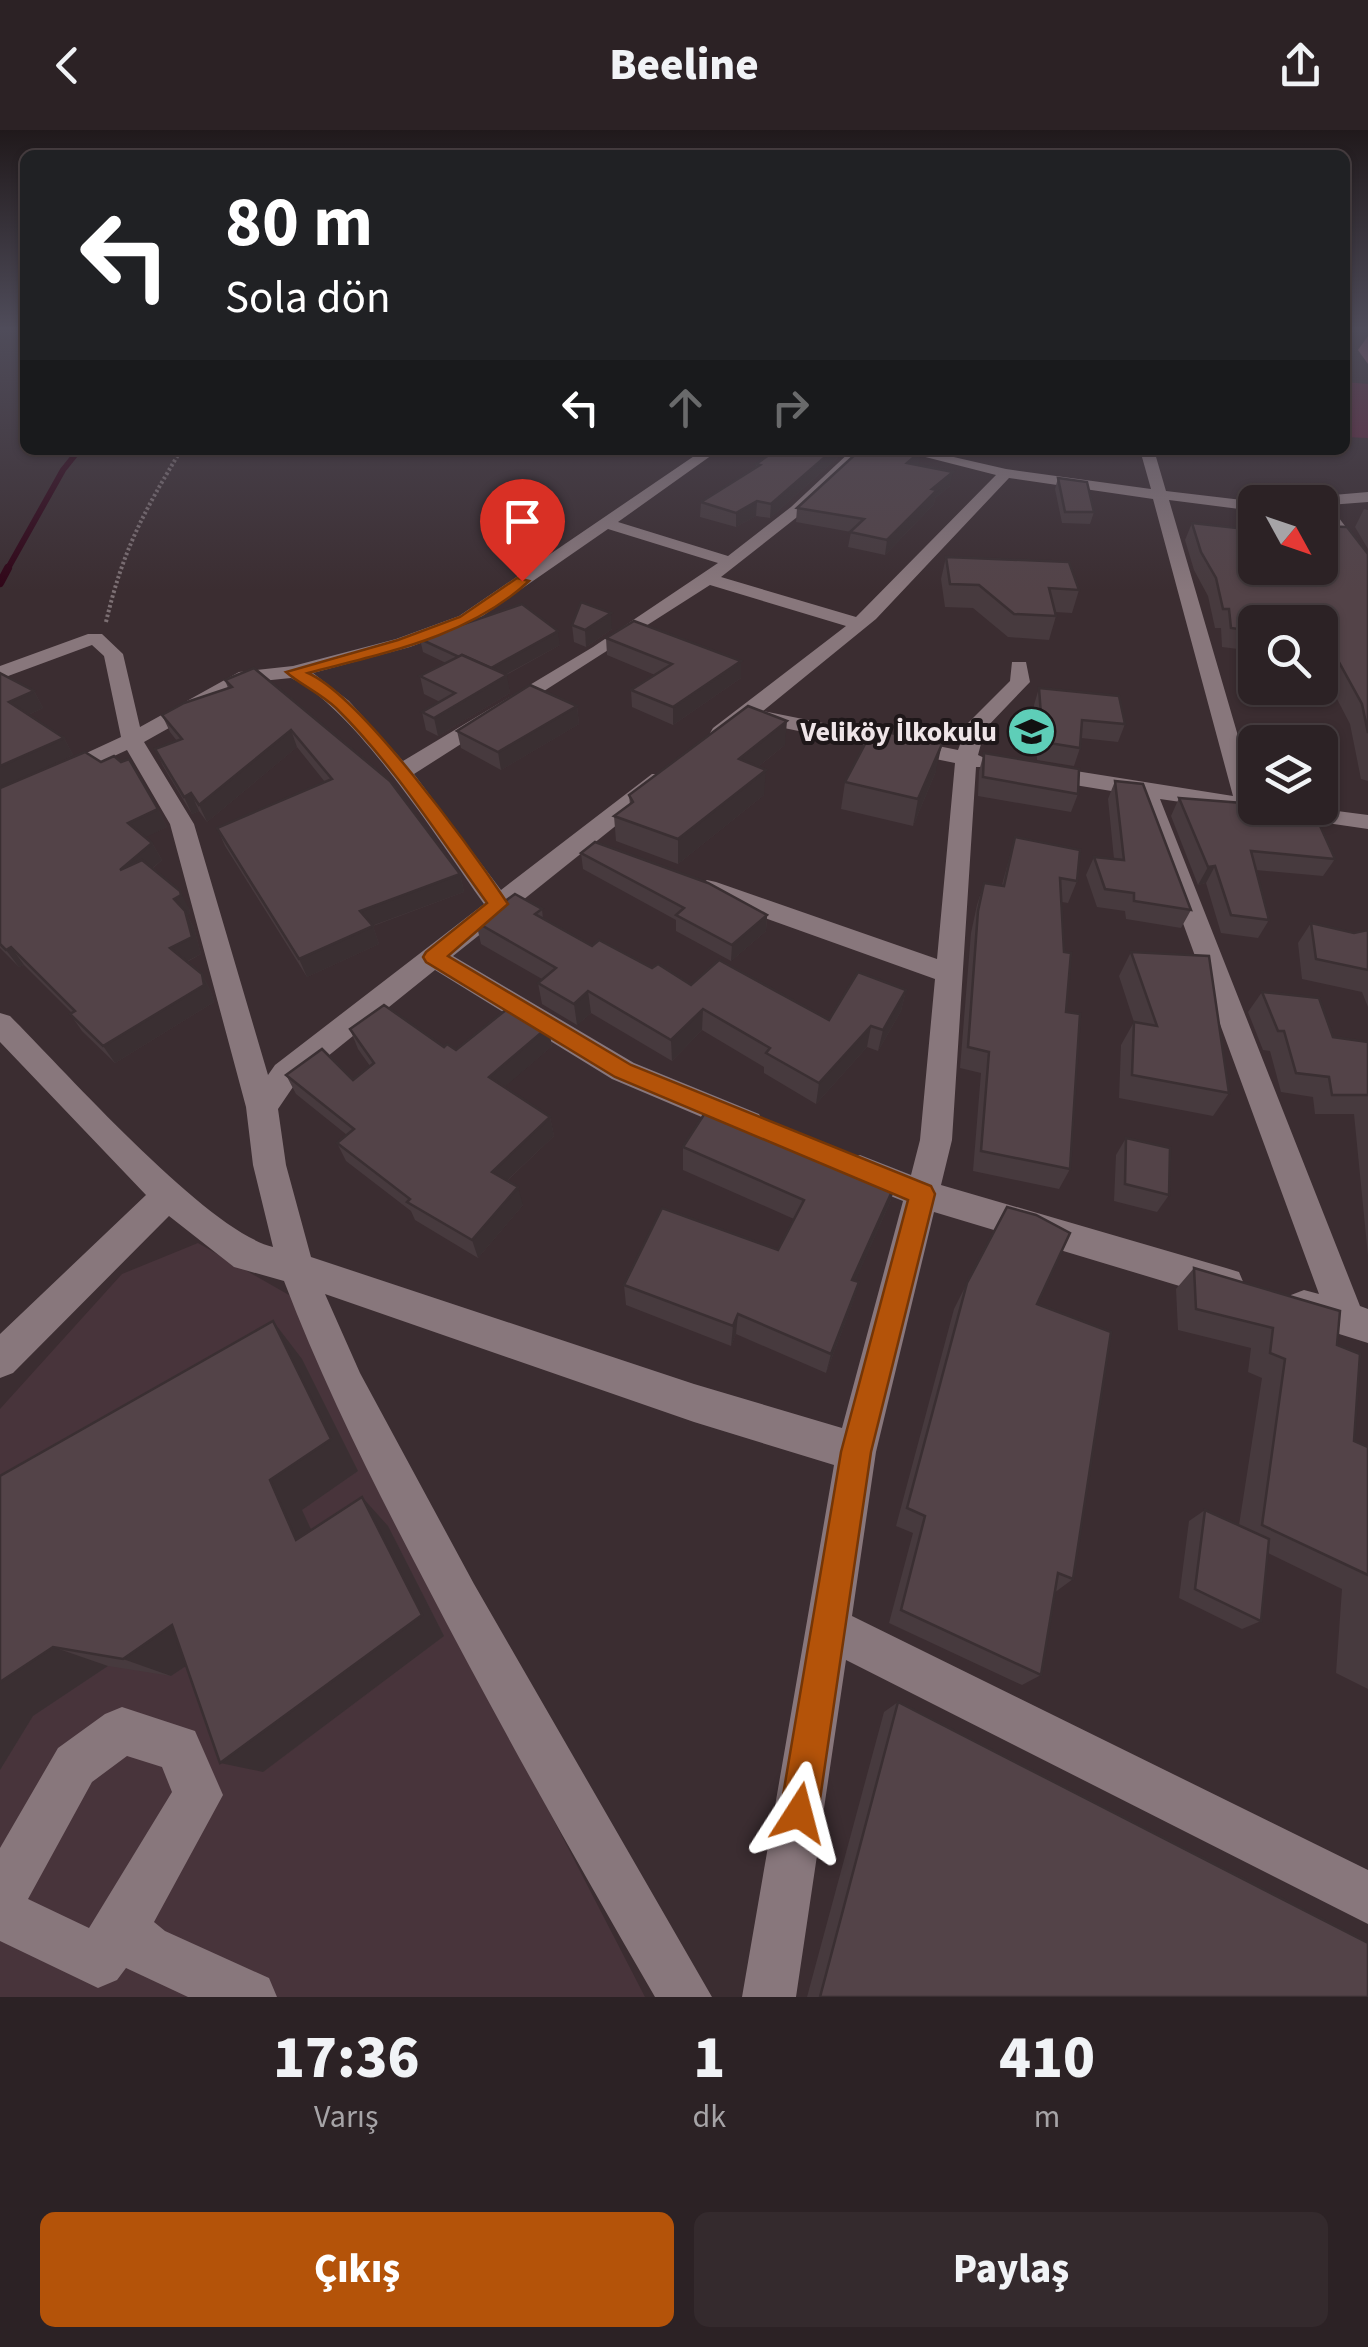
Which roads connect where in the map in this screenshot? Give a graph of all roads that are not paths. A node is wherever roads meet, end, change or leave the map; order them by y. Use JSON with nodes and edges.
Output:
{"nodes":[{"id":1,"x":705,"y":455,"type":"edge"},
{"id":2,"x":854,"y":455,"type":"edge"},
{"id":3,"x":927,"y":455,"type":"edge"},
{"id":4,"x":1148,"y":455,"type":"edge"},
{"id":5,"x":1006,"y":473,"type":"junction"},
{"id":6,"x":1158,"y":496,"type":"junction"},
{"id":7,"x":1368,"y":497,"type":"edge"},
{"id":8,"x":1338,"y":501,"type":"edge"},
{"id":9,"x":1238,"y":504,"type":"edge"},
{"id":10,"x":1338,"y":519,"type":"edge"},
{"id":11,"x":608,"y":524,"type":"junction"},
{"id":12,"x":728,"y":561,"type":"junction"},
{"id":13,"x":1368,"y":567,"type":"edge"},
{"id":14,"x":706,"y":578,"type":"junction"},
{"id":15,"x":859,"y":624,"type":"junction"},
{"id":16,"x":1019,"y":666,"type":"dead end"},
{"id":17,"x":294,"y":672,"type":"junction"},
{"id":18,"x":0,"y":673,"type":"edge"},
{"id":19,"x":745,"y":714,"type":"junction"},
{"id":20,"x":132,"y":740,"type":"junction"},
{"id":21,"x":1238,"y":755,"type":"edge"},
{"id":22,"x":996,"y":764,"type":"junction"},
{"id":23,"x":402,"y":773,"type":"junction"},
{"id":24,"x":1146,"y":791,"type":"junction"},
{"id":25,"x":0,"y":802,"type":"edge"},
{"id":26,"x":1238,"y":805,"type":"edge"},
{"id":27,"x":1338,"y":818,"type":"edge"},
{"id":28,"x":1368,"y":822,"type":"edge"},
{"id":29,"x":581,"y":841,"type":"junction"},
{"id":30,"x":618,"y":855,"type":"edge"},
{"id":31,"x":692,"y":883,"type":"edge"},
{"id":32,"x":498,"y":904,"type":"junction"},
{"id":33,"x":434,"y":957,"type":"junction"},
{"id":34,"x":949,"y":974,"type":"junction"},
{"id":35,"x":0,"y":1024,"type":"edge"},
{"id":36,"x":262,"y":1107,"type":"junction"},
{"id":37,"x":781,"y":1136,"type":"edge"},
{"id":38,"x":834,"y":1158,"type":"edge"},
{"id":39,"x":922,"y":1194,"type":"junction"},
{"id":40,"x":168,"y":1195,"type":"junction"},
{"id":41,"x":299,"y":1269,"type":"junction"},
{"id":42,"x":1358,"y":1323,"type":"edge"},
{"id":43,"x":0,"y":1360,"type":"edge"},
{"id":44,"x":856,"y":1452,"type":"junction"},
{"id":45,"x":829,"y":1628,"type":"junction"},
{"id":46,"x":1368,"y":1898,"type":"edge"},
{"id":47,"x":0,"y":1899,"type":"edge"},
{"id":48,"x":0,"y":1913,"type":"edge"},
{"id":49,"x":121,"y":1929,"type":"junction"},
{"id":50,"x":250,"y":1997,"type":"edge"},
{"id":51,"x":686,"y":1997,"type":"edge"},
{"id":52,"x":769,"y":1997,"type":"edge"}],
"edges":[{"from":1,"to":11,"type":"street"},
{"from":2,"to":12,"type":"street"},
{"from":3,"to":5,"type":"street"},
{"from":4,"to":6,"type":"street"},
{"from":5,"to":6,"type":"street"},
{"from":5,"to":15,"type":"street"},
{"from":6,"to":9,"type":"street"},
{"from":6,"to":21,"type":"street"},
{"from":7,"to":8,"type":"street"},
{"from":10,"to":13,"type":"street"},
{"from":11,"to":12,"type":"street"},
{"from":11,"to":17,"type":"street"},
{"from":12,"to":14,"type":"street"},
{"from":14,"to":15,"type":"street"},
{"from":14,"to":23,"type":"street"},
{"from":15,"to":19,"type":"street"},
{"from":16,"to":22,"type":"street"},
{"from":17,"to":20,"type":"street"},
{"from":17,"to":23,"type":"street"},
{"from":18,"to":20,"type":"street"},
{"from":19,"to":22,"type":"street"},
{"from":19,"to":29,"type":"street"},
{"from":20,"to":25,"type":"street"},
{"from":20,"to":36,"type":"street"},
{"from":22,"to":24,"type":"street"},
{"from":22,"to":34,"type":"street"},
{"from":23,"to":32,"type":"street"},
{"from":24,"to":26,"type":"street"},
{"from":24,"to":42,"type":"street"},
{"from":27,"to":28,"type":"street"},
{"from":29,"to":30,"type":"street"},
{"from":29,"to":32,"type":"street"},
{"from":31,"to":34,"type":"street"},
{"from":32,"to":33,"type":"street"},
{"from":33,"to":36,"type":"street"},
{"from":33,"to":37,"type":"street"},
{"from":34,"to":39,"type":"street"},
{"from":35,"to":40,"type":"street"},
{"from":36,"to":41,"type":"street"},
{"from":38,"to":39,"type":"street"},
{"from":39,"to":42,"type":"street"},
{"from":39,"to":44,"type":"street"},
{"from":40,"to":41,"type":"street"},
{"from":40,"to":43,"type":"street"},
{"from":41,"to":44,"type":"street"},
{"from":41,"to":51,"type":"street"},
{"from":44,"to":45,"type":"street"},
{"from":45,"to":46,"type":"street"},
{"from":45,"to":52,"type":"street"},
{"from":47,"to":49,"type":"street"},
{"from":48,"to":49,"type":"street"},
{"from":49,"to":50,"type":"street"}]}
